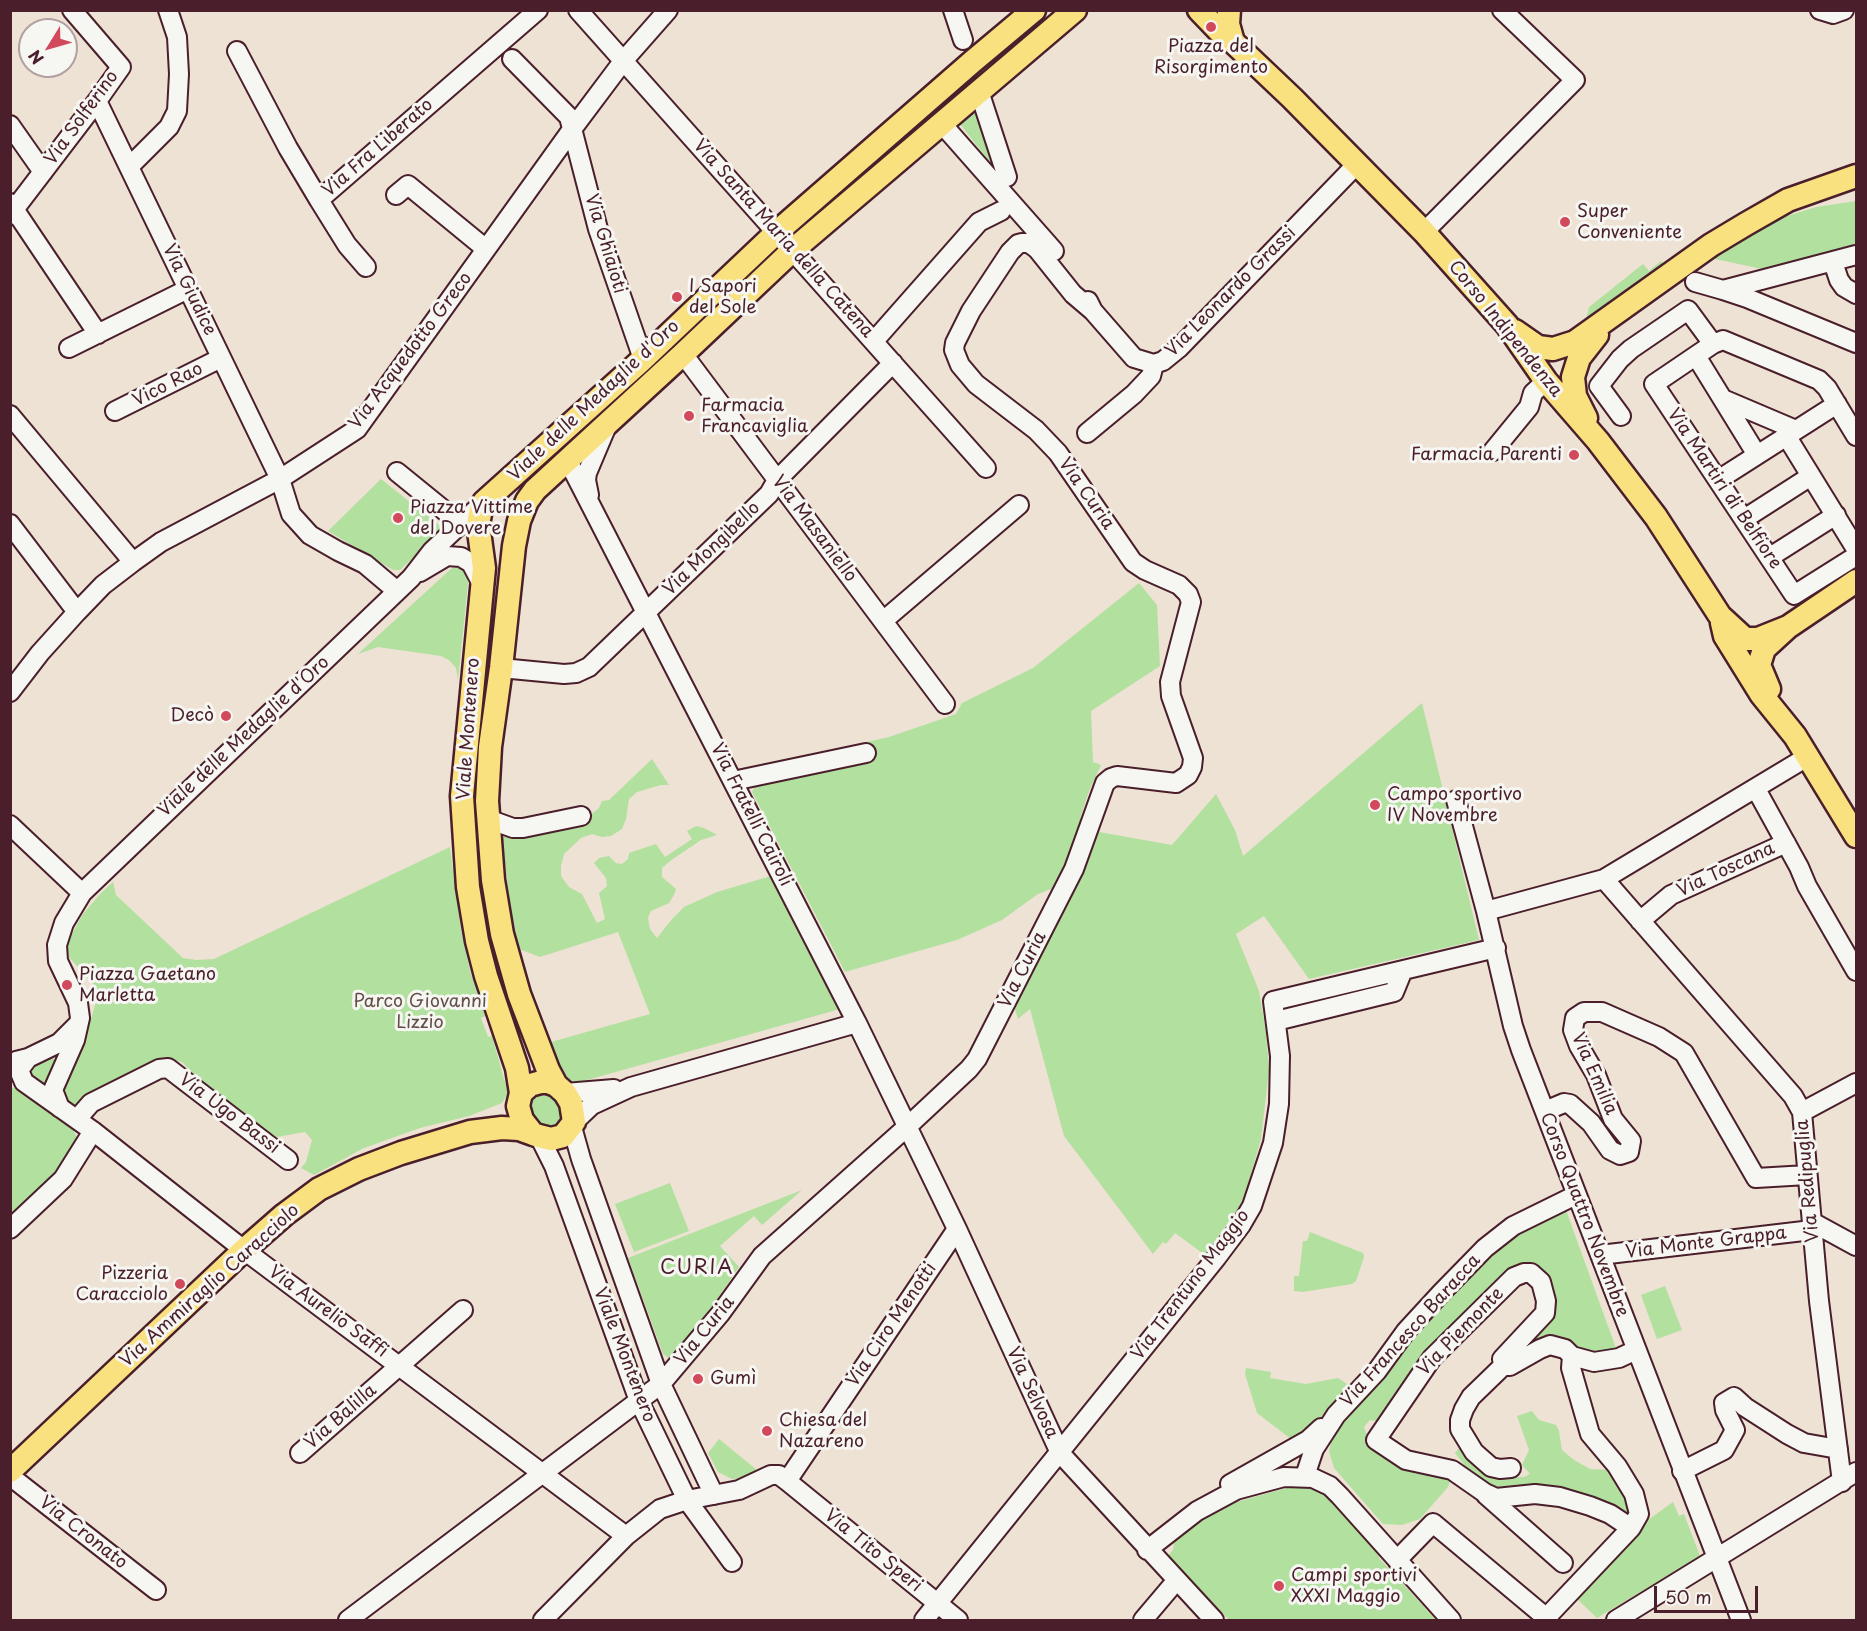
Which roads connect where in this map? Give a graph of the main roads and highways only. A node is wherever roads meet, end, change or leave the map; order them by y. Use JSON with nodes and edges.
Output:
{"nodes":[{"id":1,"x":1034,"y":10,"type":"edge"},
{"id":2,"x":1075,"y":10,"type":"edge"},
{"id":3,"x":1199,"y":10,"type":"edge"},
{"id":4,"x":1229,"y":10,"type":"edge"},
{"id":5,"x":1233,"y":42,"type":"junction"},
{"id":6,"x":1857,"y":176,"type":"edge"},
{"id":7,"x":1857,"y":193,"type":"edge"},
{"id":8,"x":1746,"y":224,"type":"junction"},
{"id":9,"x":1619,"y":313,"type":"junction"},
{"id":10,"x":1507,"y":325,"type":"junction"},
{"id":11,"x":1598,"y":441,"type":"junction"},
{"id":12,"x":484,"y":502,"type":"junction"},
{"id":13,"x":524,"y":510,"type":"joint"},
{"id":14,"x":514,"y":546,"type":"junction"},
{"id":15,"x":1857,"y":581,"type":"edge"},
{"id":16,"x":1720,"y":616,"type":"junction"},
{"id":17,"x":1788,"y":627,"type":"junction"},
{"id":18,"x":1784,"y":721,"type":"junction"},
{"id":19,"x":1857,"y":836,"type":"edge"},
{"id":20,"x":560,"y":1089,"type":"junction"},
{"id":21,"x":519,"y":1096,"type":"junction"},
{"id":22,"x":470,"y":1132,"type":"junction"},
{"id":23,"x":536,"y":1135,"type":"junction"},
{"id":24,"x":10,"y":1471,"type":"edge"}],
"edges":[{"from":1,"to":12,"type":"main road","name":"Viale delle Medaglie d'Oro"},
{"from":2,"to":13,"type":"main road","name":"Viale delle Medaglie d'Oro"},
{"from":3,"to":5,"type":"main road","name":"Corso Indipendenza"},
{"from":4,"to":5,"type":"main road"},
{"from":5,"to":10,"type":"main road","name":"Corso Indipendenza"},
{"from":6,"to":8,"type":"main road"},
{"from":7,"to":8,"type":"main road"},
{"from":8,"to":9,"type":"main road"},
{"from":9,"to":10,"type":"main road"},
{"from":9,"to":11,"type":"main road"},
{"from":10,"to":11,"type":"main road","name":"Corso Indipendenza"},
{"from":11,"to":16,"type":"main road","name":"Corso Indipendenza"},
{"from":12,"to":14,"type":"main road"},
{"from":12,"to":21,"type":"main road","name":"Viale Montenero"},
{"from":13,"to":14,"type":"main road","name":"Viale Montenero"},
{"from":14,"to":20,"type":"main road","name":"Viale Montenero"},
{"from":15,"to":17,"type":"main road"},
{"from":16,"to":17,"type":"main road"},
{"from":16,"to":18,"type":"main road"},
{"from":17,"to":18,"type":"main road"},
{"from":18,"to":19,"type":"main road"},
{"from":20,"to":21,"type":"main road"},
{"from":20,"to":23,"type":"main road"},
{"from":21,"to":22,"type":"main road","name":"Via Ammiraglio Caracciolo"},
{"from":21,"to":23,"type":"main road"},
{"from":22,"to":23,"type":"main road","name":"Via Ammiraglio Caracciolo"},
{"from":22,"to":24,"type":"main road","name":"Via Ammiraglio Caracciolo"}]}
